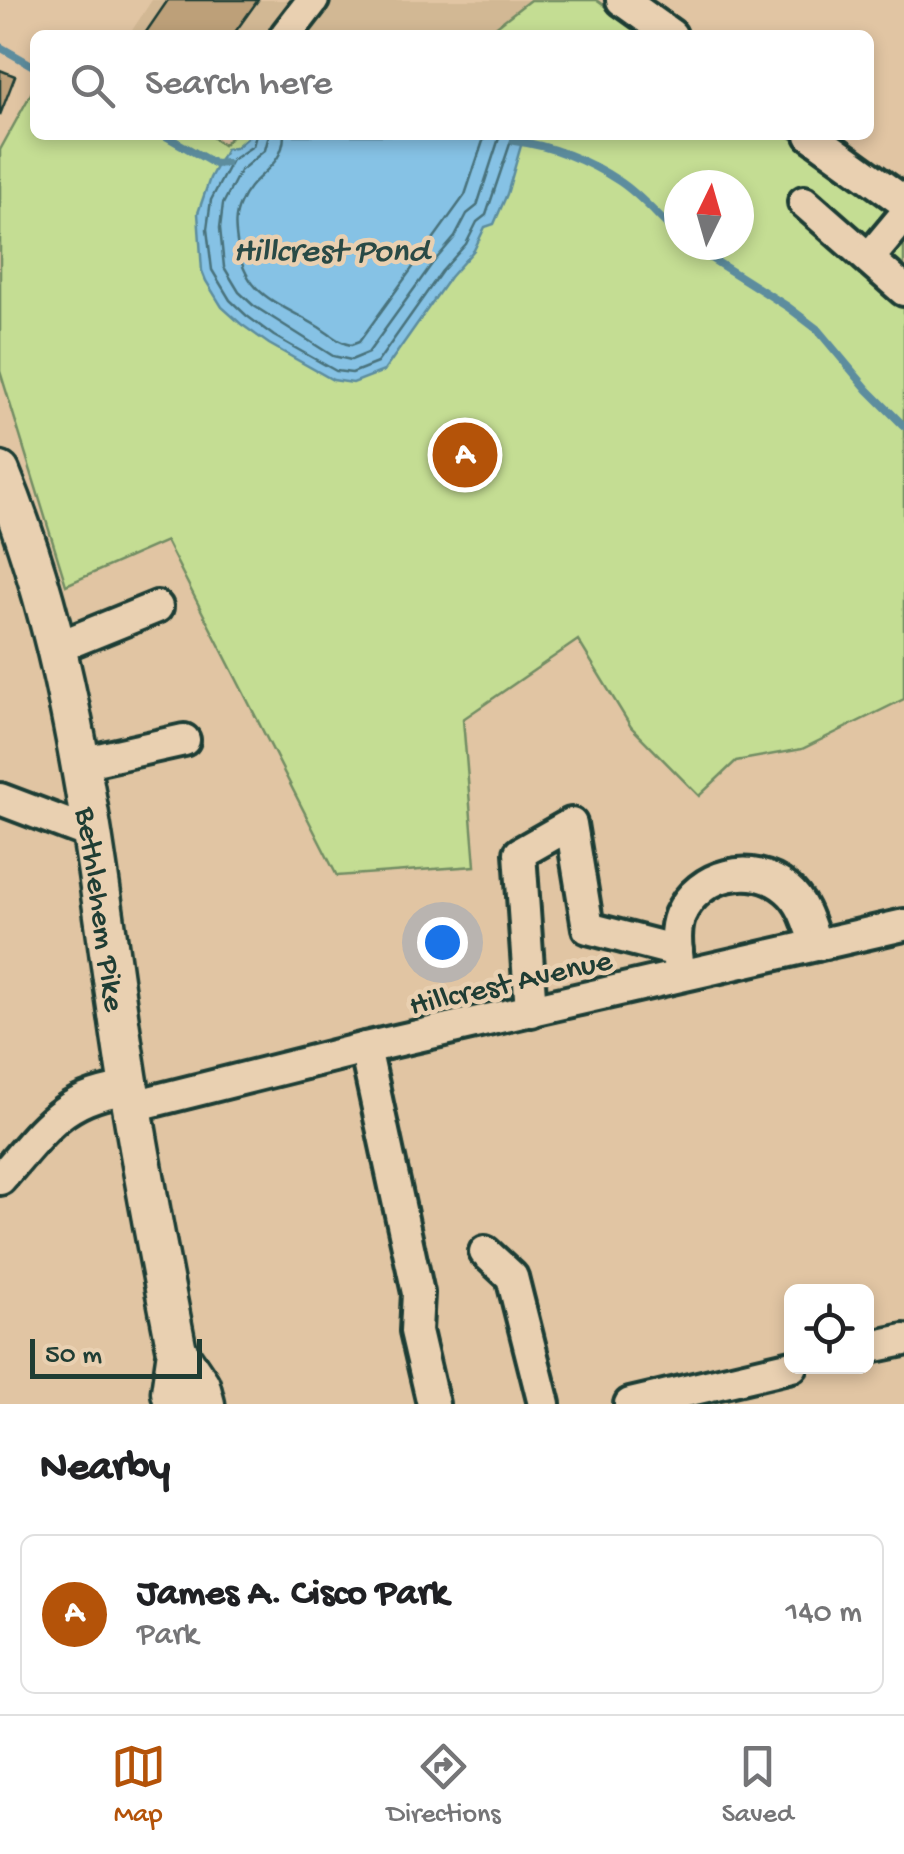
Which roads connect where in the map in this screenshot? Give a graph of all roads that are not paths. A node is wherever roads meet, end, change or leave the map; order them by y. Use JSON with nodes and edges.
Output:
{"nodes":[{"id":1,"x":313,"y":0,"type":"edge"},
{"id":2,"x":622,"y":0,"type":"edge"},
{"id":3,"x":290,"y":30,"type":"edge"},
{"id":4,"x":664,"y":30,"type":"edge"},
{"id":5,"x":817,"y":140,"type":"edge"},
{"id":6,"x":804,"y":202,"type":"dead end"},
{"id":7,"x":904,"y":202,"type":"edge"},
{"id":8,"x":904,"y":216,"type":"edge"},
{"id":9,"x":869,"y":258,"type":"junction"},
{"id":10,"x":904,"y":290,"type":"edge"},
{"id":11,"x":0,"y":472,"type":"edge"},
{"id":12,"x":157,"y":606,"type":"dead end"},
{"id":13,"x":58,"y":647,"type":"junction"},
{"id":14,"x":184,"y":740,"type":"dead end"},
{"id":15,"x":81,"y":763,"type":"junction"},
{"id":16,"x":0,"y":799,"type":"edge"},
{"id":17,"x":95,"y":836,"type":"junction"},
{"id":18,"x":904,"y":925,"type":"edge"},
{"id":19,"x":816,"y":945,"type":"junction"},
{"id":20,"x":679,"y":964,"type":"junction"},
{"id":21,"x":531,"y":1012,"type":"junction"},
{"id":22,"x":365,"y":1048,"type":"junction"},
{"id":23,"x":131,"y":1097,"type":"junction"},
{"id":24,"x":0,"y":1179,"type":"edge"},
{"id":25,"x":485,"y":1252,"type":"dead end"},
{"id":26,"x":904,"y":1340,"type":"edge"},
{"id":27,"x":874,"y":1346,"type":"edge"},
{"id":28,"x":176,"y":1351,"type":"junction"},
{"id":29,"x":784,"y":1368,"type":"edge"},
{"id":30,"x":174,"y":1404,"type":"edge"},
{"id":31,"x":205,"y":1404,"type":"edge"},
{"id":32,"x":433,"y":1404,"type":"edge"},
{"id":33,"x":544,"y":1404,"type":"edge"},
{"id":34,"x":630,"y":1404,"type":"edge"}],
"edges":[{"from":1,"to":3,"type":"street"},
{"from":2,"to":4,"type":"street"},
{"from":5,"to":7,"type":"street"},
{"from":6,"to":9,"type":"street"},
{"from":8,"to":9,"type":"street"},
{"from":9,"to":10,"type":"street"},
{"from":11,"to":13,"type":"main road","name":"Bethlehem Pike"},
{"from":12,"to":13,"type":"street"},
{"from":13,"to":15,"type":"main road","name":"Bethlehem Pike"},
{"from":14,"to":15,"type":"street"},
{"from":15,"to":17,"type":"main road","name":"Bethlehem Pike"},
{"from":16,"to":17,"type":"street"},
{"from":17,"to":23,"type":"main road","name":"Bethlehem Pike"},
{"from":18,"to":19,"type":"street","name":"Hillcrest Avenue"},
{"from":19,"to":20,"type":"street","name":"Hillcrest Avenue"},
{"from":19,"to":20,"type":"street"},
{"from":20,"to":21,"type":"street","name":"Hillcrest Avenue"},
{"from":20,"to":21,"type":"street"},
{"from":21,"to":22,"type":"street","name":"Hillcrest Avenue"},
{"from":22,"to":23,"type":"street","name":"Hillcrest Avenue"},
{"from":22,"to":32,"type":"street"},
{"from":23,"to":24,"type":"street","name":"Hillcrest Avenue"},
{"from":23,"to":28,"type":"main road","name":"Bethlehem Pike"},
{"from":25,"to":33,"type":"street"},
{"from":26,"to":27,"type":"street"},
{"from":28,"to":30,"type":"main road","name":"Bethlehem Pike"},
{"from":28,"to":31,"type":"main road","name":"Bethlehem Pike"},
{"from":29,"to":34,"type":"street"}]}
